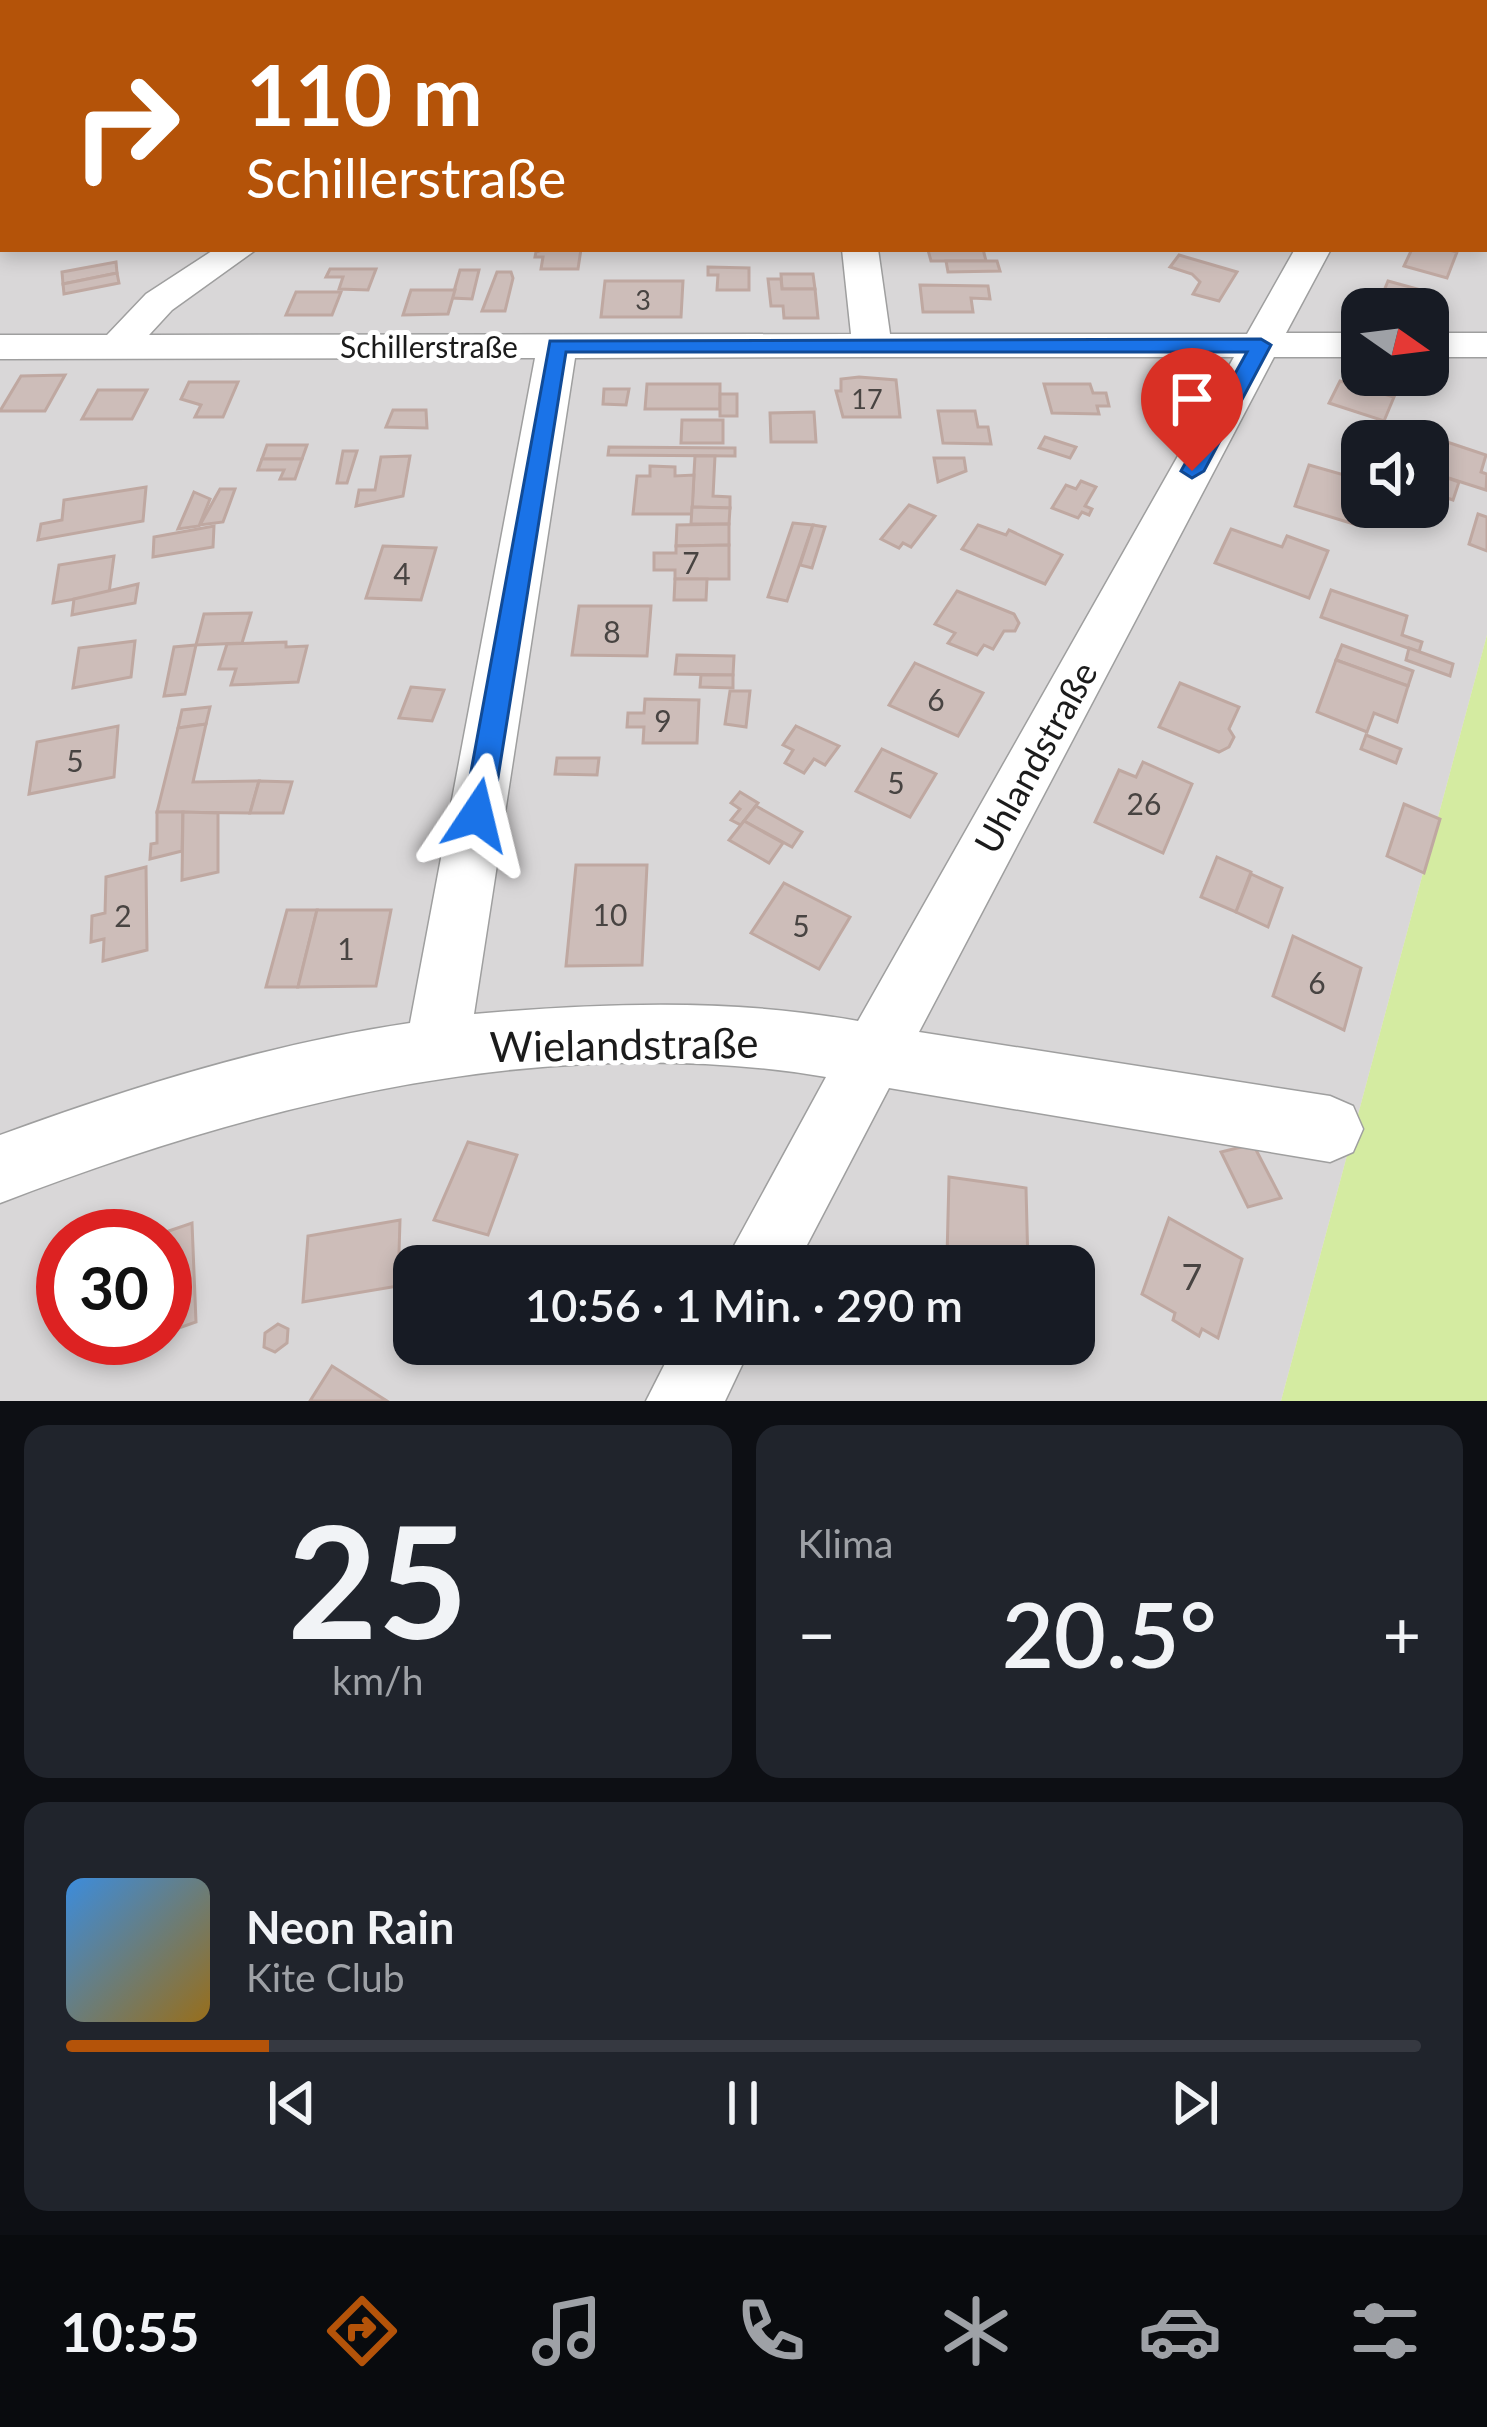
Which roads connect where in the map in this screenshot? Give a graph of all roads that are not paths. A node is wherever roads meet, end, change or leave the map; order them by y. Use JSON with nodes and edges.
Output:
{"nodes":[{"id":1,"x":235,"y":252,"type":"edge"},
{"id":2,"x":860,"y":252,"type":"edge"},
{"id":3,"x":1311,"y":252,"type":"edge"},
{"id":4,"x":1261,"y":345,"type":"junction"},
{"id":5,"x":1341,"y":345,"type":"edge"},
{"id":6,"x":1449,"y":345,"type":"edge"},
{"id":7,"x":1487,"y":345,"type":"edge"},
{"id":8,"x":557,"y":346,"type":"junction"},
{"id":9,"x":872,"y":346,"type":"junction"},
{"id":10,"x":0,"y":347,"type":"edge"},
{"id":11,"x":117,"y":347,"type":"junction"},
{"id":12,"x":437,"y":1050,"type":"junction"},
{"id":13,"x":872,"y":1056,"type":"junction"},
{"id":14,"x":1330,"y":1130,"type":"dead end"},
{"id":15,"x":0,"y":1169,"type":"edge"},
{"id":16,"x":769,"y":1245,"type":"edge"},
{"id":17,"x":704,"y":1365,"type":"edge"},
{"id":18,"x":684,"y":1401,"type":"edge"}],
"edges":[{"from":1,"to":11,"type":"street"},
{"from":2,"to":9,"type":"street"},
{"from":3,"to":4,"type":"street","name":"Uhlandstraße"},
{"from":4,"to":5,"type":"street","name":"Schillerstraße"},
{"from":4,"to":9,"type":"street","name":"Schillerstraße"},
{"from":4,"to":13,"type":"street","name":"Uhlandstraße"},
{"from":6,"to":7,"type":"street"},
{"from":8,"to":9,"type":"street","name":"Schillerstraße"},
{"from":8,"to":11,"type":"street","name":"Schillerstraße"},
{"from":8,"to":12,"type":"street"},
{"from":10,"to":11,"type":"street","name":"Schillerstraße"},
{"from":12,"to":13,"type":"street","name":"Wielandstraße"},
{"from":12,"to":15,"type":"street","name":"Wielandstraße"},
{"from":13,"to":14,"type":"street","name":"Wielandstraße"},
{"from":13,"to":16,"type":"street","name":"Uhlandstraße"},
{"from":17,"to":18,"type":"street"}]}
